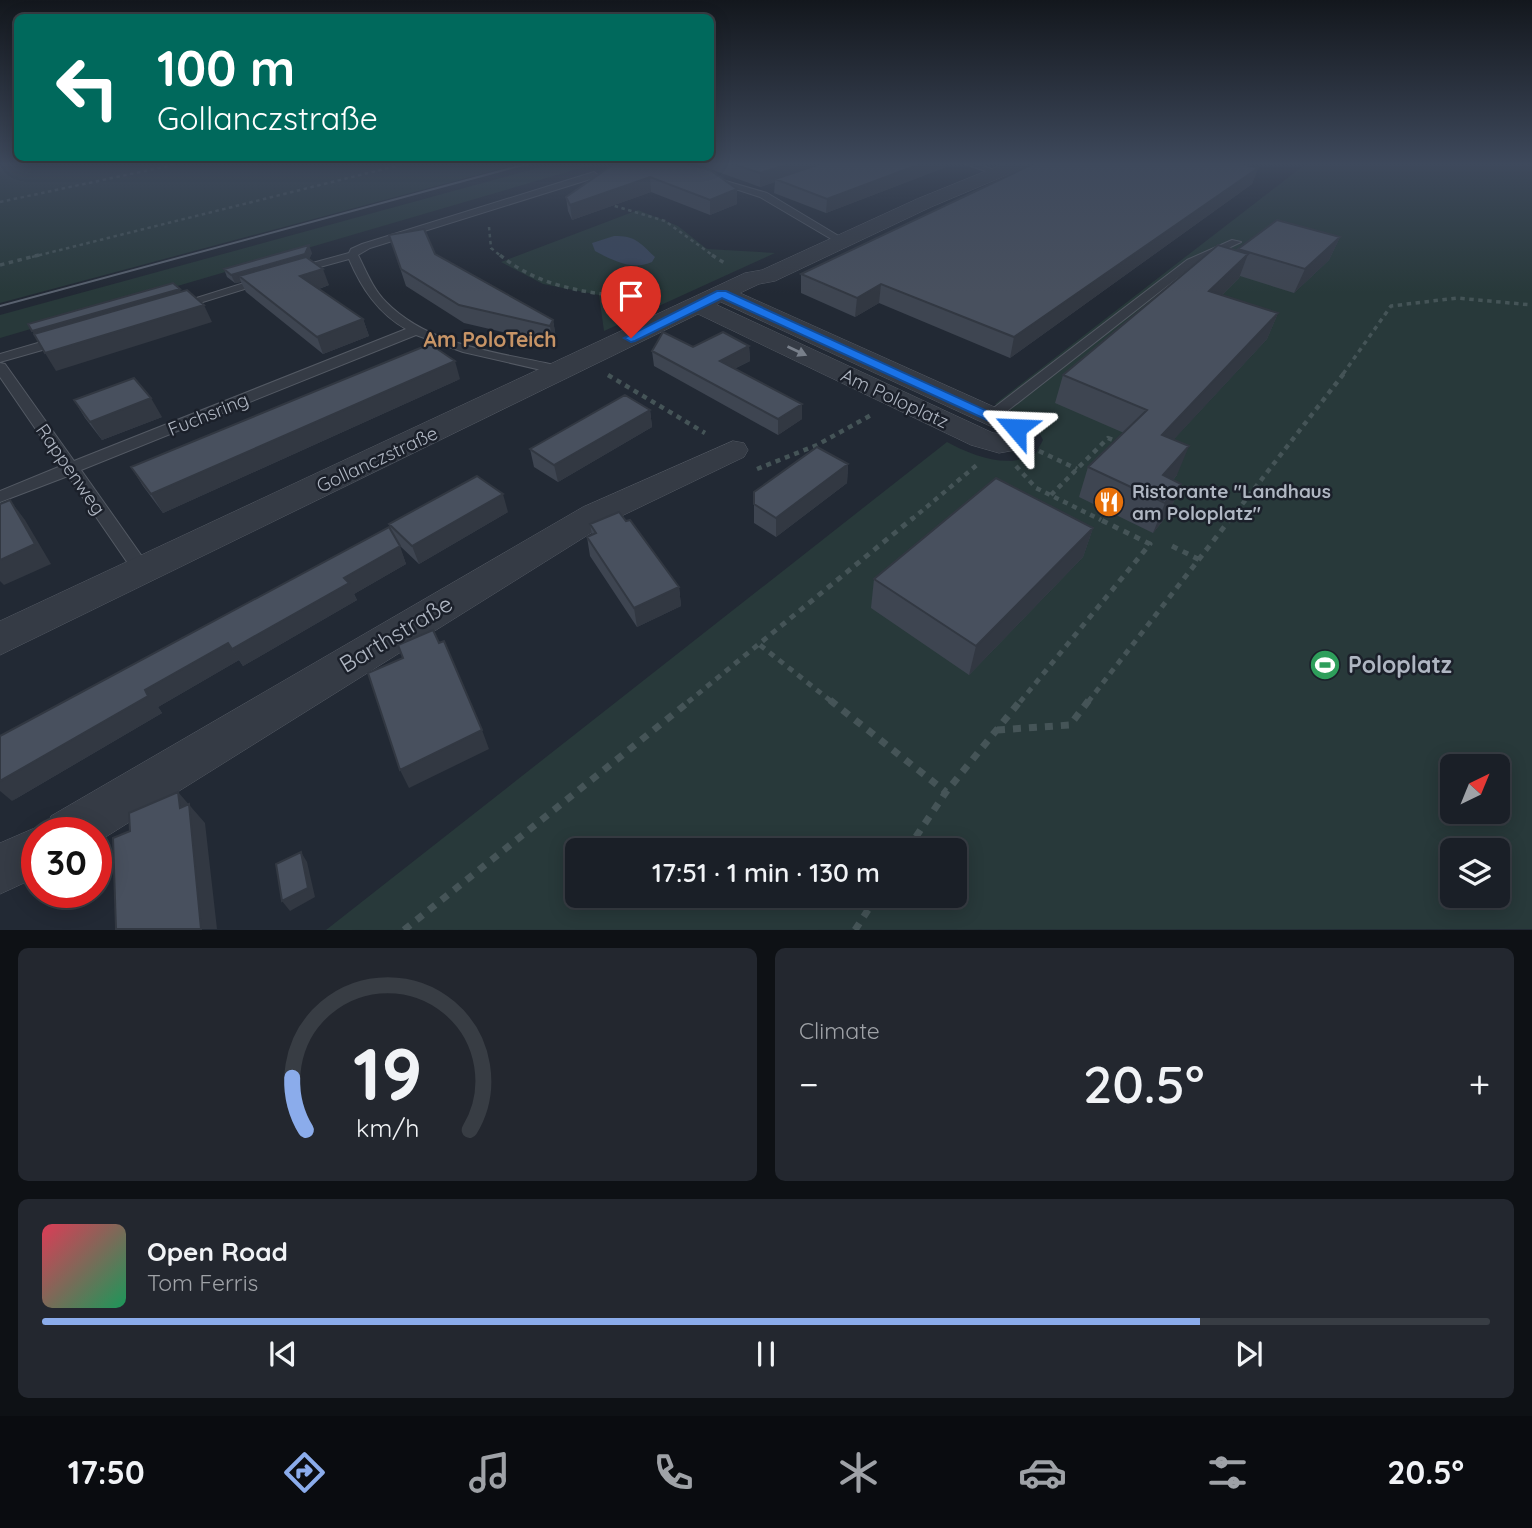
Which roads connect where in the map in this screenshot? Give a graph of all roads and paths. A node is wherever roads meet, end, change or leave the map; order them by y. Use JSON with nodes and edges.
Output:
{"nodes":[{"id":1,"x":232,"y":206,"type":"edge"},
{"id":2,"x":493,"y":206,"type":"edge"},
{"id":3,"x":616,"y":206,"type":"edge"},
{"id":4,"x":783,"y":206,"type":"edge"},
{"id":5,"x":900,"y":206,"type":"edge"},
{"id":6,"x":487,"y":231,"type":"dead end"},
{"id":7,"x":834,"y":237,"type":"junction"},
{"id":8,"x":1236,"y":242,"type":"dead end"},
{"id":9,"x":353,"y":255,"type":"junction"},
{"id":10,"x":0,"y":265,"type":"edge"},
{"id":11,"x":729,"y":266,"type":"dead end"},
{"id":12,"x":289,"y":272,"type":"edge"},
{"id":13,"x":276,"y":276,"type":"edge"},
{"id":14,"x":662,"y":299,"type":"dead end"},
{"id":15,"x":710,"y":299,"type":"junction"},
{"id":16,"x":1532,"y":305,"type":"edge"},
{"id":17,"x":158,"y":311,"type":"edge"},
{"id":18,"x":416,"y":330,"type":"junction"},
{"id":19,"x":79,"y":335,"type":"edge"},
{"id":20,"x":0,"y":358,"type":"edge"},
{"id":21,"x":0,"y":368,"type":"edge"},
{"id":22,"x":598,"y":369,"type":"dead end"},
{"id":23,"x":563,"y":371,"type":"junction"},
{"id":24,"x":899,"y":399,"type":"junction"},
{"id":25,"x":992,"y":416,"type":"junction"},
{"id":26,"x":1130,"y":448,"type":"edge"},
{"id":27,"x":732,"y":451,"type":"junction"},
{"id":28,"x":1057,"y":459,"type":"dead end"},
{"id":29,"x":1015,"y":463,"type":"dead end"},
{"id":30,"x":70,"y":469,"type":"junction"},
{"id":31,"x":1077,"y":469,"type":"junction"},
{"id":32,"x":953,"y":486,"type":"dead end"},
{"id":33,"x":1051,"y":495,"type":"junction"},
{"id":34,"x":0,"y":497,"type":"edge"},
{"id":35,"x":1172,"y":546,"type":"dead end"},
{"id":36,"x":1200,"y":559,"type":"junction"},
{"id":37,"x":142,"y":570,"type":"junction"},
{"id":38,"x":0,"y":639,"type":"edge"},
{"id":39,"x":760,"y":645,"type":"junction"},
{"id":40,"x":997,"y":730,"type":"junction"},
{"id":41,"x":946,"y":792,"type":"junction"},
{"id":42,"x":95,"y":817,"type":"edge"},
{"id":43,"x":915,"y":838,"type":"edge"},
{"id":44,"x":21,"y":859,"type":"edge"},
{"id":45,"x":0,"y":869,"type":"edge"},
{"id":46,"x":869,"y":908,"type":"edge"},
{"id":47,"x":404,"y":929,"type":"edge"},
{"id":48,"x":855,"y":929,"type":"edge"}],
"edges":[{"from":1,"to":10,"type":"path"},
{"from":2,"to":9,"type":"lane"},
{"from":3,"to":11,"type":"path"},
{"from":4,"to":7,"type":"lane"},
{"from":5,"to":7,"type":"street","name":"Gollanczstraße"},
{"from":6,"to":14,"type":"path"},
{"from":7,"to":15,"type":"street","name":"Gollanczstraße"},
{"from":8,"to":25,"type":"lane"},
{"from":9,"to":12,"type":"lane"},
{"from":9,"to":18,"type":"lane"},
{"from":13,"to":17,"type":"lane"},
{"from":15,"to":23,"type":"street","name":"Gollanczstraße"},
{"from":15,"to":24,"type":"street","name":"Am Poloplatz","one_way":true},
{"from":15,"to":25,"type":"street","name":"Am Poloplatz"},
{"from":16,"to":36,"type":"path"},
{"from":18,"to":23,"type":"lane"},
{"from":18,"to":30,"type":"lane","name":"Fuchsring"},
{"from":19,"to":20,"type":"lane"},
{"from":21,"to":30,"type":"lane","name":"Rappenweg"},
{"from":22,"to":27,"type":"path"},
{"from":23,"to":37,"type":"street","name":"Gollanczstraße"},
{"from":24,"to":25,"type":"street","name":"Am Poloplatz"},
{"from":24,"to":27,"type":"path"},
{"from":26,"to":31,"type":"path"},
{"from":27,"to":42,"type":"street","name":"Barthstraße"},
{"from":28,"to":31,"type":"path"},
{"from":29,"to":33,"type":"path"},
{"from":30,"to":34,"type":"lane","name":"Fuchsring"},
{"from":30,"to":37,"type":"lane","name":"Rappenweg"},
{"from":31,"to":33,"type":"path"},
{"from":32,"to":39,"type":"path"},
{"from":33,"to":40,"type":"path"},
{"from":35,"to":36,"type":"path"},
{"from":36,"to":40,"type":"path"},
{"from":37,"to":38,"type":"street","name":"Gollanczstraße"},
{"from":39,"to":41,"type":"path"},
{"from":39,"to":47,"type":"path"},
{"from":40,"to":41,"type":"path"},
{"from":41,"to":43,"type":"path"},
{"from":44,"to":45,"type":"street"},
{"from":46,"to":48,"type":"path"}]}
